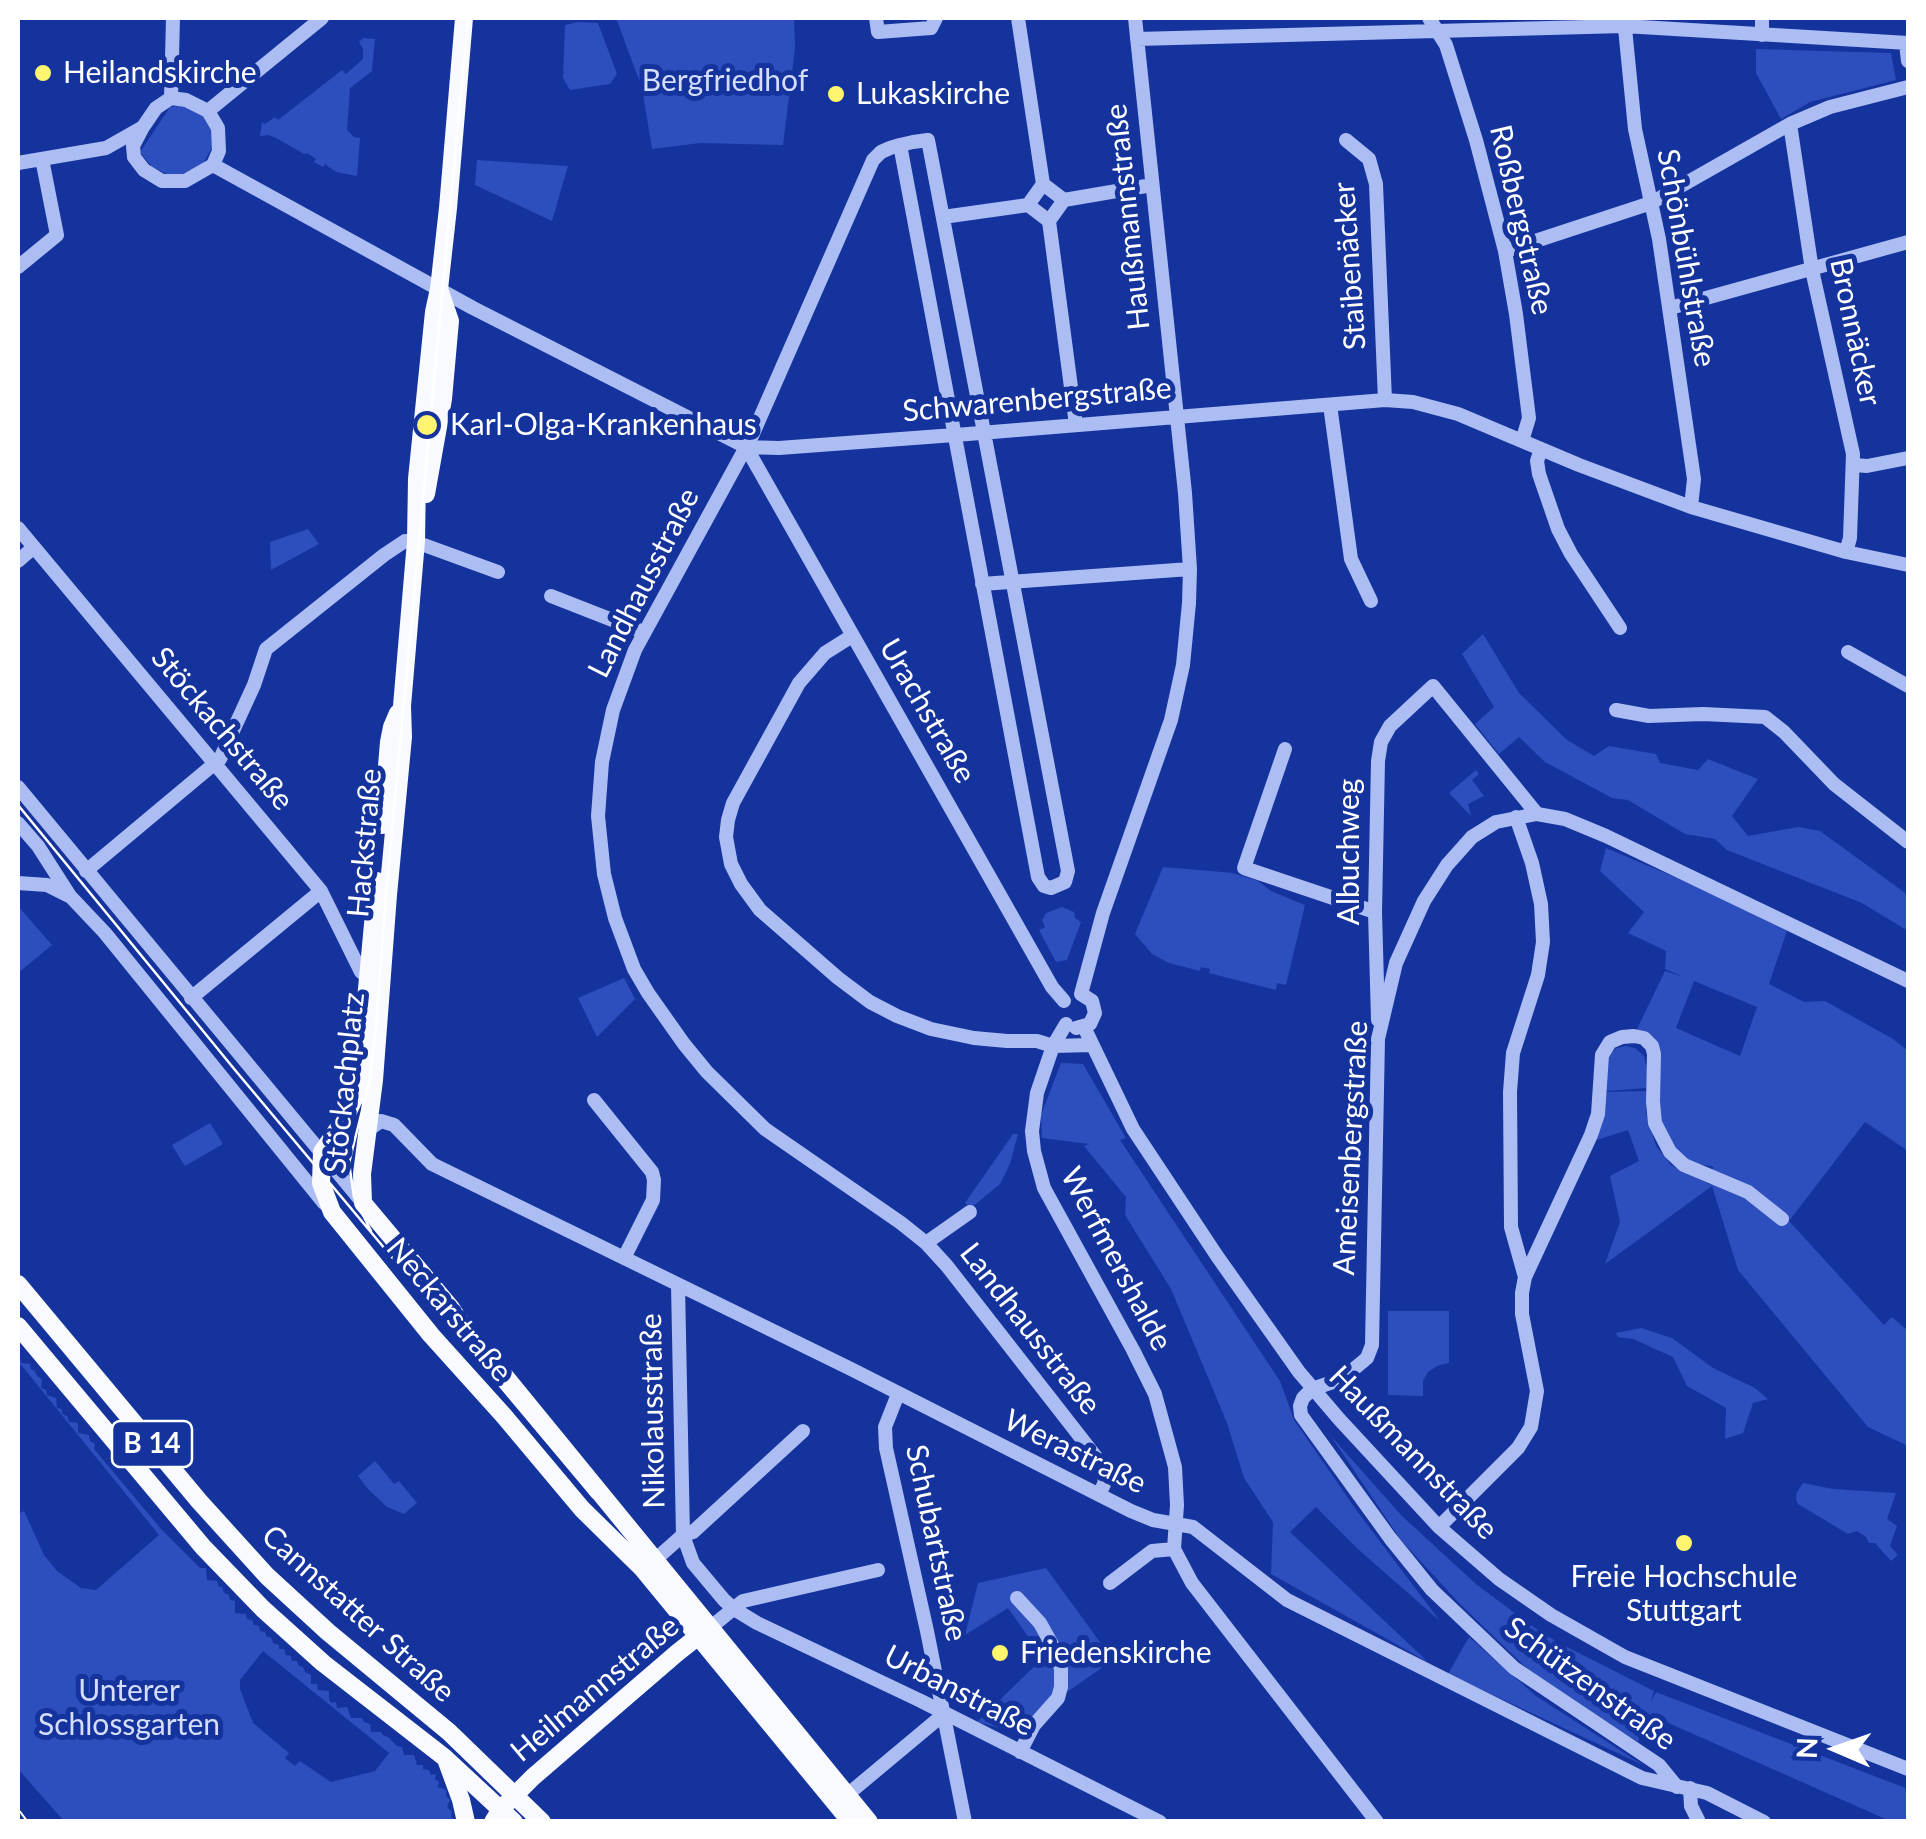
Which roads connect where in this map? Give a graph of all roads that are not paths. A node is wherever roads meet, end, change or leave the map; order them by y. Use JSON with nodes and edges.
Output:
{"nodes":[{"id":1,"x":173,"y":18,"type":"edge"},
{"id":2,"x":322,"y":18,"type":"edge"},
{"id":3,"x":464,"y":18,"type":"edge"},
{"id":4,"x":876,"y":18,"type":"edge"},
{"id":5,"x":936,"y":18,"type":"edge"},
{"id":6,"x":1018,"y":18,"type":"edge"},
{"id":7,"x":1135,"y":18,"type":"edge"},
{"id":8,"x":1176,"y":18,"type":"edge"},
{"id":9,"x":1762,"y":18,"type":"edge"},
{"id":10,"x":1624,"y":22,"type":"edge"},
{"id":11,"x":906,"y":23,"type":"edge"},
{"id":12,"x":1432,"y":24,"type":"edge"},
{"id":13,"x":1762,"y":34,"type":"junction"},
{"id":14,"x":1176,"y":37,"type":"junction"},
{"id":15,"x":1137,"y":39,"type":"junction"},
{"id":16,"x":1907,"y":43,"type":"edge"},
{"id":17,"x":1908,"y":61,"type":"edge"},
{"id":18,"x":1908,"y":86,"type":"edge"},
{"id":19,"x":171,"y":98,"type":"junction"},
{"id":20,"x":208,"y":111,"type":"junction"},
{"id":21,"x":1790,"y":124,"type":"junction"},
{"id":22,"x":144,"y":127,"type":"junction"},
{"id":23,"x":1346,"y":140,"type":"dead end"},
{"id":24,"x":900,"y":145,"type":"junction"},
{"id":25,"x":110,"y":146,"type":"junction"},
{"id":26,"x":134,"y":157,"type":"junction"},
{"id":27,"x":42,"y":159,"type":"junction"},
{"id":28,"x":18,"y":162,"type":"edge"},
{"id":29,"x":213,"y":165,"type":"junction"},
{"id":30,"x":1043,"y":184,"type":"junction"},
{"id":31,"x":1152,"y":186,"type":"junction"},
{"id":32,"x":1064,"y":200,"type":"junction"},
{"id":33,"x":1651,"y":203,"type":"junction"},
{"id":34,"x":1028,"y":205,"type":"junction"},
{"id":35,"x":943,"y":216,"type":"junction"},
{"id":36,"x":1048,"y":221,"type":"junction"},
{"id":37,"x":1908,"y":242,"type":"edge"},
{"id":38,"x":1505,"y":251,"type":"junction"},
{"id":39,"x":18,"y":266,"type":"edge"},
{"id":40,"x":1812,"y":270,"type":"junction"},
{"id":41,"x":439,"y":288,"type":"junction"},
{"id":42,"x":1670,"y":308,"type":"junction"},
{"id":43,"x":1384,"y":400,"type":"junction"},
{"id":44,"x":1330,"y":405,"type":"junction"},
{"id":45,"x":1176,"y":416,"type":"junction"},
{"id":46,"x":1076,"y":425,"type":"junction"},
{"id":47,"x":984,"y":432,"type":"junction"},
{"id":48,"x":954,"y":435,"type":"junction"},
{"id":49,"x":1522,"y":441,"type":"junction"},
{"id":50,"x":746,"y":447,"type":"junction"},
{"id":51,"x":1541,"y":449,"type":"junction"},
{"id":52,"x":1908,"y":458,"type":"edge"},
{"id":53,"x":1854,"y":466,"type":"junction"},
{"id":54,"x":1690,"y":507,"type":"junction"},
{"id":55,"x":18,"y":528,"type":"edge"},
{"id":56,"x":414,"y":541,"type":"junction"},
{"id":57,"x":33,"y":548,"type":"junction"},
{"id":58,"x":1846,"y":552,"type":"junction"},
{"id":59,"x":18,"y":561,"type":"edge"},
{"id":60,"x":1908,"y":565,"type":"edge"},
{"id":61,"x":1190,"y":569,"type":"junction"},
{"id":62,"x":498,"y":572,"type":"dead end"},
{"id":63,"x":1012,"y":581,"type":"junction"},
{"id":64,"x":982,"y":584,"type":"junction"},
{"id":65,"x":551,"y":596,"type":"dead end"},
{"id":66,"x":1371,"y":601,"type":"dead end"},
{"id":67,"x":1620,"y":628,"type":"dead end"},
{"id":68,"x":643,"y":632,"type":"junction"},
{"id":69,"x":852,"y":636,"type":"junction"},
{"id":70,"x":1848,"y":652,"type":"dead end"},
{"id":71,"x":1908,"y":686,"type":"edge"},
{"id":72,"x":1616,"y":710,"type":"dead end"},
{"id":73,"x":1040,"y":730,"type":"junction"},
{"id":74,"x":1011,"y":736,"type":"junction"},
{"id":75,"x":1284,"y":748,"type":"dead end"},
{"id":76,"x":215,"y":764,"type":"junction"},
{"id":77,"x":18,"y":787,"type":"edge"},
{"id":78,"x":1536,"y":814,"type":"junction"},
{"id":79,"x":1516,"y":817,"type":"junction"},
{"id":80,"x":18,"y":823,"type":"edge"},
{"id":81,"x":1908,"y":842,"type":"edge"},
{"id":82,"x":86,"y":871,"type":"junction"},
{"id":83,"x":18,"y":883,"type":"edge"},
{"id":84,"x":320,"y":891,"type":"junction"},
{"id":85,"x":70,"y":896,"type":"junction"},
{"id":86,"x":1376,"y":912,"type":"junction"},
{"id":87,"x":375,"y":972,"type":"junction"},
{"id":88,"x":1908,"y":981,"type":"edge"},
{"id":89,"x":1082,"y":994,"type":"junction"},
{"id":90,"x":191,"y":998,"type":"junction"},
{"id":91,"x":1064,"y":1000,"type":"junction"},
{"id":92,"x":1066,"y":1024,"type":"junction"},
{"id":93,"x":1084,"y":1027,"type":"junction"},
{"id":94,"x":1378,"y":1039,"type":"junction"},
{"id":95,"x":1091,"y":1044,"type":"junction"},
{"id":96,"x":1053,"y":1046,"type":"junction"},
{"id":97,"x":594,"y":1100,"type":"dead end"},
{"id":98,"x":368,"y":1130,"type":"junction"},
{"id":99,"x":322,"y":1152,"type":"junction"},
{"id":100,"x":363,"y":1203,"type":"junction"},
{"id":101,"x":332,"y":1212,"type":"junction"},
{"id":102,"x":970,"y":1212,"type":"dead end"},
{"id":103,"x":1782,"y":1219,"type":"dead end"},
{"id":104,"x":926,"y":1243,"type":"junction"},
{"id":105,"x":624,"y":1258,"type":"junction"},
{"id":106,"x":1525,"y":1277,"type":"junction"},
{"id":107,"x":18,"y":1284,"type":"edge"},
{"id":108,"x":678,"y":1285,"type":"junction"},
{"id":109,"x":18,"y":1326,"type":"edge"},
{"id":110,"x":1312,"y":1389,"type":"junction"},
{"id":111,"x":898,"y":1394,"type":"junction"},
{"id":112,"x":803,"y":1432,"type":"dead end"},
{"id":113,"x":602,"y":1493,"type":"junction"},
{"id":114,"x":1100,"y":1495,"type":"junction"},
{"id":115,"x":582,"y":1509,"type":"junction"},
{"id":116,"x":625,"y":1521,"type":"junction"},
{"id":117,"x":1176,"y":1523,"type":"junction"},
{"id":118,"x":1439,"y":1527,"type":"junction"},
{"id":119,"x":606,"y":1534,"type":"junction"},
{"id":120,"x":683,"y":1536,"type":"junction"},
{"id":121,"x":1174,"y":1548,"type":"junction"},
{"id":122,"x":661,"y":1555,"type":"junction"},
{"id":123,"x":693,"y":1563,"type":"junction"},
{"id":124,"x":878,"y":1570,"type":"dead end"},
{"id":125,"x":1110,"y":1583,"type":"dead end"},
{"id":126,"x":1017,"y":1598,"type":"dead end"},
{"id":127,"x":734,"y":1609,"type":"junction"},
{"id":128,"x":704,"y":1632,"type":"junction"},
{"id":129,"x":944,"y":1714,"type":"junction"},
{"id":130,"x":1020,"y":1752,"type":"junction"},
{"id":131,"x":444,"y":1757,"type":"junction"},
{"id":132,"x":1908,"y":1769,"type":"edge"},
{"id":133,"x":1684,"y":1787,"type":"junction"},
{"id":134,"x":515,"y":1794,"type":"junction"},
{"id":135,"x":846,"y":1795,"type":"junction"},
{"id":136,"x":503,"y":1817,"type":"edge"},
{"id":137,"x":466,"y":1822,"type":"edge"},
{"id":138,"x":542,"y":1822,"type":"edge"},
{"id":139,"x":851,"y":1822,"type":"edge"},
{"id":140,"x":868,"y":1822,"type":"edge"},
{"id":141,"x":965,"y":1822,"type":"edge"},
{"id":142,"x":1160,"y":1822,"type":"edge"},
{"id":143,"x":1377,"y":1822,"type":"edge"},
{"id":144,"x":1699,"y":1822,"type":"edge"},
{"id":145,"x":1764,"y":1822,"type":"edge"}],
"edges":[{"from":1,"to":19,"type":"street"},
{"from":2,"to":20,"type":"street"},
{"from":3,"to":41,"type":"main road","name":"Hackstraße"},
{"from":4,"to":11,"type":"street"},
{"from":5,"to":11,"type":"street"},
{"from":6,"to":30,"type":"street"},
{"from":7,"to":15,"type":"street","name":"Haußmannstraße"},
{"from":8,"to":14,"type":"street"},
{"from":9,"to":13,"type":"street"},
{"from":10,"to":12,"type":"street"},
{"from":10,"to":13,"type":"street"},
{"from":10,"to":33,"type":"street","name":"Schönbühlstraße"},
{"from":12,"to":14,"type":"street"},
{"from":12,"to":38,"type":"street","name":"Roßbergstraße"},
{"from":13,"to":16,"type":"street"},
{"from":14,"to":15,"type":"street"},
{"from":15,"to":31,"type":"street","name":"Haußmannstraße"},
{"from":16,"to":17,"type":"street"},
{"from":18,"to":21,"type":"street"},
{"from":19,"to":20,"type":"street"},
{"from":19,"to":22,"type":"street"},
{"from":20,"to":29,"type":"street"},
{"from":21,"to":33,"type":"street"},
{"from":21,"to":40,"type":"street","name":"Bronnäcker"},
{"from":22,"to":25,"type":"street"},
{"from":22,"to":26,"type":"street"},
{"from":23,"to":43,"type":"street","name":"Staibenäcker"},
{"from":24,"to":35,"type":"street"},
{"from":24,"to":48,"type":"street"},
{"from":24,"to":50,"type":"street","name":"Landhausstraße"},
{"from":25,"to":26,"type":"street"},
{"from":25,"to":27,"type":"street"},
{"from":26,"to":29,"type":"street"},
{"from":27,"to":28,"type":"street"},
{"from":27,"to":39,"type":"street"},
{"from":29,"to":41,"type":"street","name":"Schwarenbergstraße"},
{"from":30,"to":32,"type":"street"},
{"from":30,"to":34,"type":"street"},
{"from":31,"to":32,"type":"street"},
{"from":31,"to":45,"type":"street","name":"Haußmannstraße"},
{"from":32,"to":36,"type":"street"},
{"from":33,"to":38,"type":"street"},
{"from":33,"to":42,"type":"street","name":"Schönbühlstraße"},
{"from":34,"to":35,"type":"street"},
{"from":34,"to":36,"type":"street"},
{"from":35,"to":47,"type":"street"},
{"from":36,"to":46,"type":"street"},
{"from":37,"to":40,"type":"street"},
{"from":38,"to":49,"type":"street","name":"Roßbergstraße"},
{"from":40,"to":42,"type":"street"},
{"from":40,"to":53,"type":"street","name":"Bronnäcker"},
{"from":41,"to":50,"type":"street","name":"Schwarenbergstraße"},
{"from":41,"to":56,"type":"main road","name":"Hackstraße"},
{"from":42,"to":54,"type":"street","name":"Schönbühlstraße"},
{"from":43,"to":44,"type":"street","name":"Schwarenbergstraße"},
{"from":43,"to":49,"type":"street","name":"Schwarenbergstraße"},
{"from":44,"to":45,"type":"street","name":"Schwarenbergstraße"},
{"from":44,"to":66,"type":"street"},
{"from":45,"to":46,"type":"street","name":"Schwarenbergstraße"},
{"from":45,"to":61,"type":"street","name":"Haußmannstraße"},
{"from":46,"to":47,"type":"street","name":"Schwarenbergstraße"},
{"from":47,"to":48,"type":"street","name":"Schwarenbergstraße"},
{"from":47,"to":63,"type":"street"},
{"from":48,"to":50,"type":"street","name":"Schwarenbergstraße"},
{"from":48,"to":64,"type":"street"},
{"from":49,"to":51,"type":"street","name":"Schwarenbergstraße"},
{"from":50,"to":68,"type":"street","name":"Landhausstraße"},
{"from":50,"to":69,"type":"street","name":"Urachstraße"},
{"from":51,"to":54,"type":"street","name":"Schwarenbergstraße"},
{"from":51,"to":67,"type":"street"},
{"from":52,"to":53,"type":"street"},
{"from":53,"to":58,"type":"street","name":"Bronnäcker"},
{"from":54,"to":58,"type":"street","name":"Schwarenbergstraße"},
{"from":55,"to":57,"type":"street","name":"Stöckachstraße"},
{"from":56,"to":62,"type":"street"},
{"from":56,"to":76,"type":"street"},
{"from":56,"to":87,"type":"main road","name":"Hackstraße"},
{"from":57,"to":59,"type":"street"},
{"from":57,"to":76,"type":"street","name":"Stöckachstraße"},
{"from":58,"to":60,"type":"street","name":"Schwarenbergstraße"},
{"from":61,"to":63,"type":"street"},
{"from":61,"to":89,"type":"street","name":"Haußmannstraße"},
{"from":63,"to":64,"type":"street"},
{"from":63,"to":73,"type":"street"},
{"from":64,"to":74,"type":"street"},
{"from":65,"to":68,"type":"street"},
{"from":68,"to":104,"type":"street","name":"Landhausstraße"},
{"from":69,"to":91,"type":"street","name":"Urachstraße"},
{"from":69,"to":96,"type":"street"},
{"from":70,"to":71,"type":"street"},
{"from":72,"to":81,"type":"street"},
{"from":73,"to":74,"type":"street"},
{"from":73,"to":74,"type":"street"},
{"from":75,"to":86,"type":"street"},
{"from":76,"to":82,"type":"street"},
{"from":76,"to":84,"type":"street","name":"Stöckachstraße"},
{"from":77,"to":82,"type":"street","name":"Neckarstraße"},
{"from":78,"to":79,"type":"street","name":"Ameisenbergstraße"},
{"from":78,"to":86,"type":"street","name":"Albuchweg"},
{"from":78,"to":88,"type":"street","name":"Ameisenbergstraße"},
{"from":79,"to":94,"type":"street","name":"Ameisenbergstraße"},
{"from":79,"to":106,"type":"street"},
{"from":80,"to":85,"type":"street","name":"Neckarstraße"},
{"from":82,"to":90,"type":"street","name":"Neckarstraße"},
{"from":83,"to":85,"type":"street"},
{"from":84,"to":87,"type":"street","name":"Stöckachstraße"},
{"from":84,"to":90,"type":"street"},
{"from":85,"to":101,"type":"street","name":"Neckarstraße"},
{"from":86,"to":94,"type":"street","name":"Albuchweg"},
{"from":87,"to":98,"type":"main road","name":"Stöckachplatz"},
{"from":87,"to":99,"type":"main road","name":"Hackstraße"},
{"from":89,"to":91,"type":"street"},
{"from":89,"to":93,"type":"street"},
{"from":90,"to":99,"type":"street","name":"Neckarstraße"},
{"from":91,"to":92,"type":"street"},
{"from":92,"to":93,"type":"street"},
{"from":92,"to":96,"type":"street","name":"Werfmershalde"},
{"from":93,"to":95,"type":"street","name":"Haußmannstraße"},
{"from":94,"to":110,"type":"street","name":"Ameisenbergstraße"},
{"from":95,"to":96,"type":"street"},
{"from":95,"to":110,"type":"street","name":"Haußmannstraße"},
{"from":96,"to":117,"type":"street","name":"Werfmershalde"},
{"from":97,"to":105,"type":"street"},
{"from":98,"to":100,"type":"main road","name":"Stöckachplatz"},
{"from":98,"to":105,"type":"street","name":"Werastraße"},
{"from":99,"to":100,"type":"street","name":"Neckarstraße"},
{"from":99,"to":101,"type":"main road"},
{"from":100,"to":113,"type":"main road","name":"Neckarstraße"},
{"from":101,"to":115,"type":"main road","name":"Neckarstraße"},
{"from":102,"to":104,"type":"street"},
{"from":103,"to":106,"type":"street"},
{"from":104,"to":114,"type":"street","name":"Landhausstraße"},
{"from":105,"to":108,"type":"street","name":"Werastraße"},
{"from":106,"to":118,"type":"street"},
{"from":107,"to":134,"type":"main road","name":"Cannstatter Straße","number":"B 14"},
{"from":108,"to":111,"type":"street","name":"Werastraße"},
{"from":108,"to":120,"type":"street","name":"Nikolausstraße"},
{"from":109,"to":131,"type":"main road","name":"Cannstatter Straße","number":"B 14"},
{"from":110,"to":118,"type":"street","name":"Haußmannstraße"},
{"from":110,"to":133,"type":"street","name":"Schützenstraße"},
{"from":111,"to":114,"type":"street","name":"Werastraße"},
{"from":111,"to":129,"type":"street","name":"Schubartstraße"},
{"from":112,"to":120,"type":"street"},
{"from":113,"to":115,"type":"main road"},
{"from":113,"to":116,"type":"main road","name":"Neckarstraße"},
{"from":114,"to":117,"type":"street","name":"Werastraße"},
{"from":115,"to":119,"type":"main road","name":"Neckarstraße"},
{"from":116,"to":119,"type":"main road"},
{"from":116,"to":122,"type":"main road","name":"Neckarstraße"},
{"from":117,"to":121,"type":"street"},
{"from":117,"to":133,"type":"street","name":"Werastraße"},
{"from":118,"to":132,"type":"street","name":"Haußmannstraße"},
{"from":119,"to":128,"type":"main road","name":"Neckarstraße"},
{"from":120,"to":122,"type":"street"},
{"from":120,"to":123,"type":"street","name":"Neckarstraße"},
{"from":121,"to":125,"type":"street"},
{"from":121,"to":143,"type":"street"},
{"from":122,"to":123,"type":"street","name":"Neckarstraße"},
{"from":122,"to":128,"type":"main road","name":"Neckarstraße"},
{"from":123,"to":127,"type":"street","name":"Neckarstraße"},
{"from":124,"to":127,"type":"street"},
{"from":126,"to":130,"type":"street"},
{"from":127,"to":128,"type":"street"},
{"from":127,"to":129,"type":"street","name":"Urbanstraße"},
{"from":128,"to":134,"type":"main road","name":"Heilmannstraße"},
{"from":128,"to":135,"type":"main road","name":"Neckarstraße"},
{"from":128,"to":139,"type":"main road","name":"Neckarstraße"},
{"from":129,"to":130,"type":"street","name":"Urbanstraße"},
{"from":129,"to":135,"type":"street"},
{"from":129,"to":141,"type":"street","name":"Schubartstraße"},
{"from":130,"to":142,"type":"street","name":"Urbanstraße"},
{"from":131,"to":136,"type":"main road","name":"Cannstatter Straße","number":"B 14"},
{"from":131,"to":137,"type":"main road"},
{"from":133,"to":144,"type":"street","name":"Schützenstraße"},
{"from":133,"to":145,"type":"street","name":"Werastraße"},
{"from":134,"to":136,"type":"main road","name":"Heilmannstraße"},
{"from":134,"to":138,"type":"main road","number":"B 14"},
{"from":135,"to":140,"type":"main road","name":"Neckarstraße"}]}
